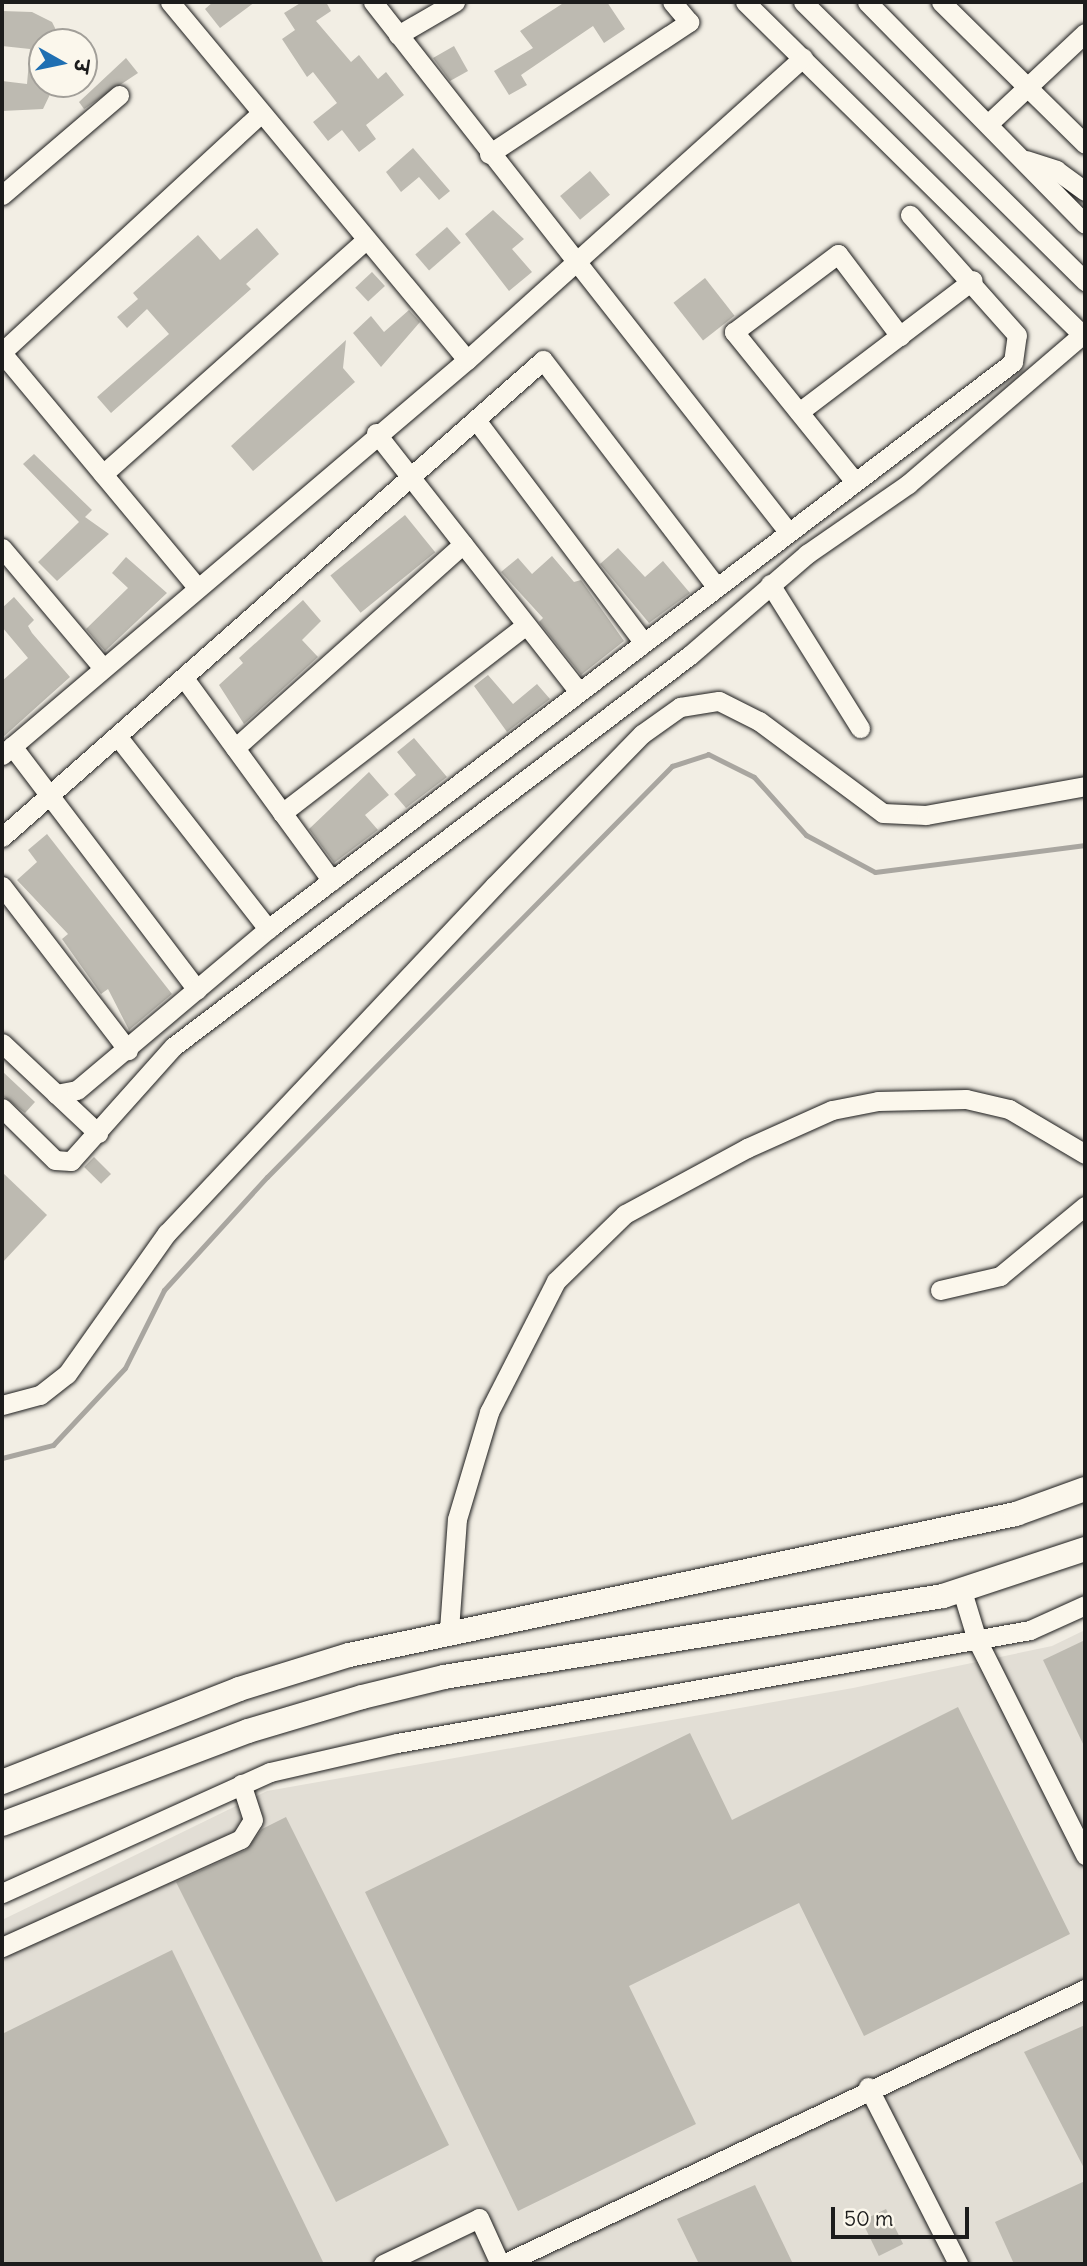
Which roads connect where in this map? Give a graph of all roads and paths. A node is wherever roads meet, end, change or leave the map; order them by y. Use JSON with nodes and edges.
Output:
{"nodes":[{"id":1,"x":170,"y":2,"type":"edge"},
{"id":2,"x":373,"y":2,"type":"edge"},
{"id":3,"x":455,"y":2,"type":"edge"},
{"id":4,"x":672,"y":2,"type":"edge"},
{"id":5,"x":745,"y":2,"type":"edge"},
{"id":6,"x":803,"y":2,"type":"edge"},
{"id":7,"x":867,"y":2,"type":"edge"},
{"id":8,"x":941,"y":2,"type":"edge"},
{"id":9,"x":1085,"y":33,"type":"edge"},
{"id":10,"x":398,"y":35,"type":"junction"},
{"id":11,"x":803,"y":57,"type":"junction"},
{"id":12,"x":1030,"y":87,"type":"junction"},
{"id":13,"x":119,"y":95,"type":"dead end"},
{"id":14,"x":259,"y":115,"type":"junction"},
{"id":15,"x":988,"y":124,"type":"junction"},
{"id":16,"x":1085,"y":144,"type":"edge"},
{"id":17,"x":489,"y":153,"type":"junction"},
{"id":18,"x":1021,"y":159,"type":"junction"},
{"id":19,"x":1085,"y":191,"type":"edge"},
{"id":20,"x":2,"y":195,"type":"edge"},
{"id":21,"x":910,"y":215,"type":"dead end"},
{"id":22,"x":1085,"y":224,"type":"edge"},
{"id":23,"x":366,"y":240,"type":"junction"},
{"id":24,"x":573,"y":264,"type":"junction"},
{"id":25,"x":973,"y":280,"type":"junction"},
{"id":26,"x":1085,"y":281,"type":"edge"},
{"id":27,"x":900,"y":336,"type":"junction"},
{"id":28,"x":1084,"y":336,"type":"edge"},
{"id":29,"x":2,"y":353,"type":"edge"},
{"id":30,"x":467,"y":360,"type":"junction"},
{"id":31,"x":799,"y":412,"type":"junction"},
{"id":32,"x":475,"y":420,"type":"junction"},
{"id":33,"x":376,"y":433,"type":"junction"},
{"id":34,"x":103,"y":474,"type":"junction"},
{"id":35,"x":411,"y":477,"type":"junction"},
{"id":36,"x":852,"y":478,"type":"junction"},
{"id":37,"x":786,"y":530,"type":"junction"},
{"id":38,"x":463,"y":544,"type":"junction"},
{"id":39,"x":4,"y":555,"type":"edge"},
{"id":40,"x":770,"y":584,"type":"junction"},
{"id":41,"x":715,"y":585,"type":"junction"},
{"id":42,"x":197,"y":587,"type":"junction"},
{"id":43,"x":526,"y":625,"type":"junction"},
{"id":44,"x":642,"y":640,"type":"junction"},
{"id":45,"x":103,"y":668,"type":"junction"},
{"id":46,"x":184,"y":678,"type":"junction"},
{"id":47,"x":578,"y":691,"type":"junction"},
{"id":48,"x":860,"y":728,"type":"dead end"},
{"id":49,"x":118,"y":737,"type":"junction"},
{"id":50,"x":234,"y":748,"type":"junction"},
{"id":51,"x":7,"y":750,"type":"edge"},
{"id":52,"x":1085,"y":786,"type":"edge"},
{"id":53,"x":51,"y":796,"type":"junction"},
{"id":54,"x":282,"y":813,"type":"junction"},
{"id":55,"x":2,"y":837,"type":"edge"},
{"id":56,"x":332,"y":881,"type":"junction"},
{"id":57,"x":2,"y":886,"type":"edge"},
{"id":58,"x":268,"y":929,"type":"junction"},
{"id":59,"x":197,"y":989,"type":"junction"},
{"id":60,"x":2,"y":1044,"type":"edge"},
{"id":61,"x":128,"y":1050,"type":"junction"},
{"id":62,"x":56,"y":1094,"type":"junction"},
{"id":63,"x":2,"y":1108,"type":"edge"},
{"id":64,"x":98,"y":1133,"type":"junction"},
{"id":65,"x":1085,"y":1154,"type":"edge"},
{"id":66,"x":1085,"y":1206,"type":"edge"},
{"id":67,"x":940,"y":1290,"type":"dead end"},
{"id":68,"x":2,"y":1405,"type":"edge"},
{"id":69,"x":1085,"y":1489,"type":"edge"},
{"id":70,"x":1085,"y":1549,"type":"edge"},
{"id":71,"x":962,"y":1591,"type":"junction"},
{"id":72,"x":1085,"y":1605,"type":"edge"},
{"id":73,"x":449,"y":1630,"type":"junction"},
{"id":74,"x":977,"y":1640,"type":"junction"},
{"id":75,"x":2,"y":1782,"type":"edge"},
{"id":76,"x":240,"y":1784,"type":"junction"},
{"id":77,"x":2,"y":1824,"type":"edge"},
{"id":78,"x":1085,"y":1855,"type":"edge"},
{"id":79,"x":2,"y":1893,"type":"edge"},
{"id":80,"x":2,"y":1947,"type":"edge"},
{"id":81,"x":1085,"y":1989,"type":"edge"},
{"id":82,"x":868,"y":2087,"type":"junction"},
{"id":83,"x":383,"y":2264,"type":"edge"},
{"id":84,"x":502,"y":2264,"type":"edge"},
{"id":85,"x":958,"y":2264,"type":"edge"}],
"edges":[{"from":1,"to":14,"type":"street"},
{"from":2,"to":10,"type":"street"},
{"from":3,"to":10,"type":"street"},
{"from":4,"to":17,"type":"street"},
{"from":5,"to":11,"type":"street"},
{"from":6,"to":26,"type":"street"},
{"from":7,"to":15,"type":"street"},
{"from":8,"to":12,"type":"street"},
{"from":9,"to":12,"type":"street"},
{"from":10,"to":17,"type":"street"},
{"from":11,"to":24,"type":"street"},
{"from":11,"to":28,"type":"street"},
{"from":12,"to":15,"type":"street"},
{"from":12,"to":16,"type":"street"},
{"from":13,"to":20,"type":"street"},
{"from":14,"to":23,"type":"street"},
{"from":14,"to":29,"type":"street"},
{"from":15,"to":18,"type":"street"},
{"from":17,"to":24,"type":"street"},
{"from":18,"to":19,"type":"street"},
{"from":18,"to":22,"type":"street"},
{"from":21,"to":25,"type":"street"},
{"from":23,"to":30,"type":"street"},
{"from":23,"to":34,"type":"street"},
{"from":24,"to":30,"type":"street"},
{"from":24,"to":37,"type":"street"},
{"from":25,"to":27,"type":"street"},
{"from":25,"to":36,"type":"street"},
{"from":27,"to":31,"type":"street"},
{"from":27,"to":31,"type":"street"},
{"from":28,"to":40,"type":"street"},
{"from":29,"to":34,"type":"street"},
{"from":30,"to":33,"type":"street"},
{"from":31,"to":36,"type":"street"},
{"from":32,"to":35,"type":"street"},
{"from":32,"to":41,"type":"street"},
{"from":32,"to":44,"type":"street"},
{"from":33,"to":35,"type":"street"},
{"from":33,"to":42,"type":"street"},
{"from":34,"to":42,"type":"street"},
{"from":35,"to":38,"type":"street"},
{"from":35,"to":46,"type":"street"},
{"from":36,"to":37,"type":"street"},
{"from":37,"to":41,"type":"street"},
{"from":38,"to":43,"type":"street"},
{"from":38,"to":50,"type":"street"},
{"from":39,"to":45,"type":"street"},
{"from":40,"to":48,"type":"street"},
{"from":40,"to":64,"type":"street"},
{"from":41,"to":44,"type":"street"},
{"from":42,"to":45,"type":"street"},
{"from":43,"to":47,"type":"street"},
{"from":43,"to":54,"type":"street"},
{"from":44,"to":47,"type":"street"},
{"from":45,"to":51,"type":"street"},
{"from":46,"to":49,"type":"street"},
{"from":46,"to":50,"type":"street"},
{"from":47,"to":56,"type":"street"},
{"from":49,"to":53,"type":"street"},
{"from":49,"to":58,"type":"street"},
{"from":50,"to":54,"type":"street"},
{"from":51,"to":53,"type":"street"},
{"from":52,"to":68,"type":"street"},
{"from":53,"to":55,"type":"street"},
{"from":53,"to":59,"type":"street"},
{"from":54,"to":56,"type":"street"},
{"from":56,"to":58,"type":"street"},
{"from":57,"to":61,"type":"street"},
{"from":58,"to":59,"type":"street"},
{"from":59,"to":61,"type":"street"},
{"from":60,"to":62,"type":"street"},
{"from":61,"to":62,"type":"street"},
{"from":62,"to":64,"type":"street"},
{"from":63,"to":64,"type":"street"},
{"from":65,"to":73,"type":"street"},
{"from":66,"to":67,"type":"street"},
{"from":69,"to":73,"type":"main road"},
{"from":70,"to":71,"type":"main road"},
{"from":71,"to":74,"type":"street"},
{"from":71,"to":77,"type":"main road"},
{"from":72,"to":74,"type":"street"},
{"from":73,"to":75,"type":"main road"},
{"from":74,"to":76,"type":"street"},
{"from":74,"to":78,"type":"street"},
{"from":76,"to":79,"type":"street"},
{"from":76,"to":80,"type":"street"},
{"from":81,"to":82,"type":"street"},
{"from":82,"to":84,"type":"street"},
{"from":82,"to":85,"type":"street"},
{"from":83,"to":84,"type":"street"}]}
